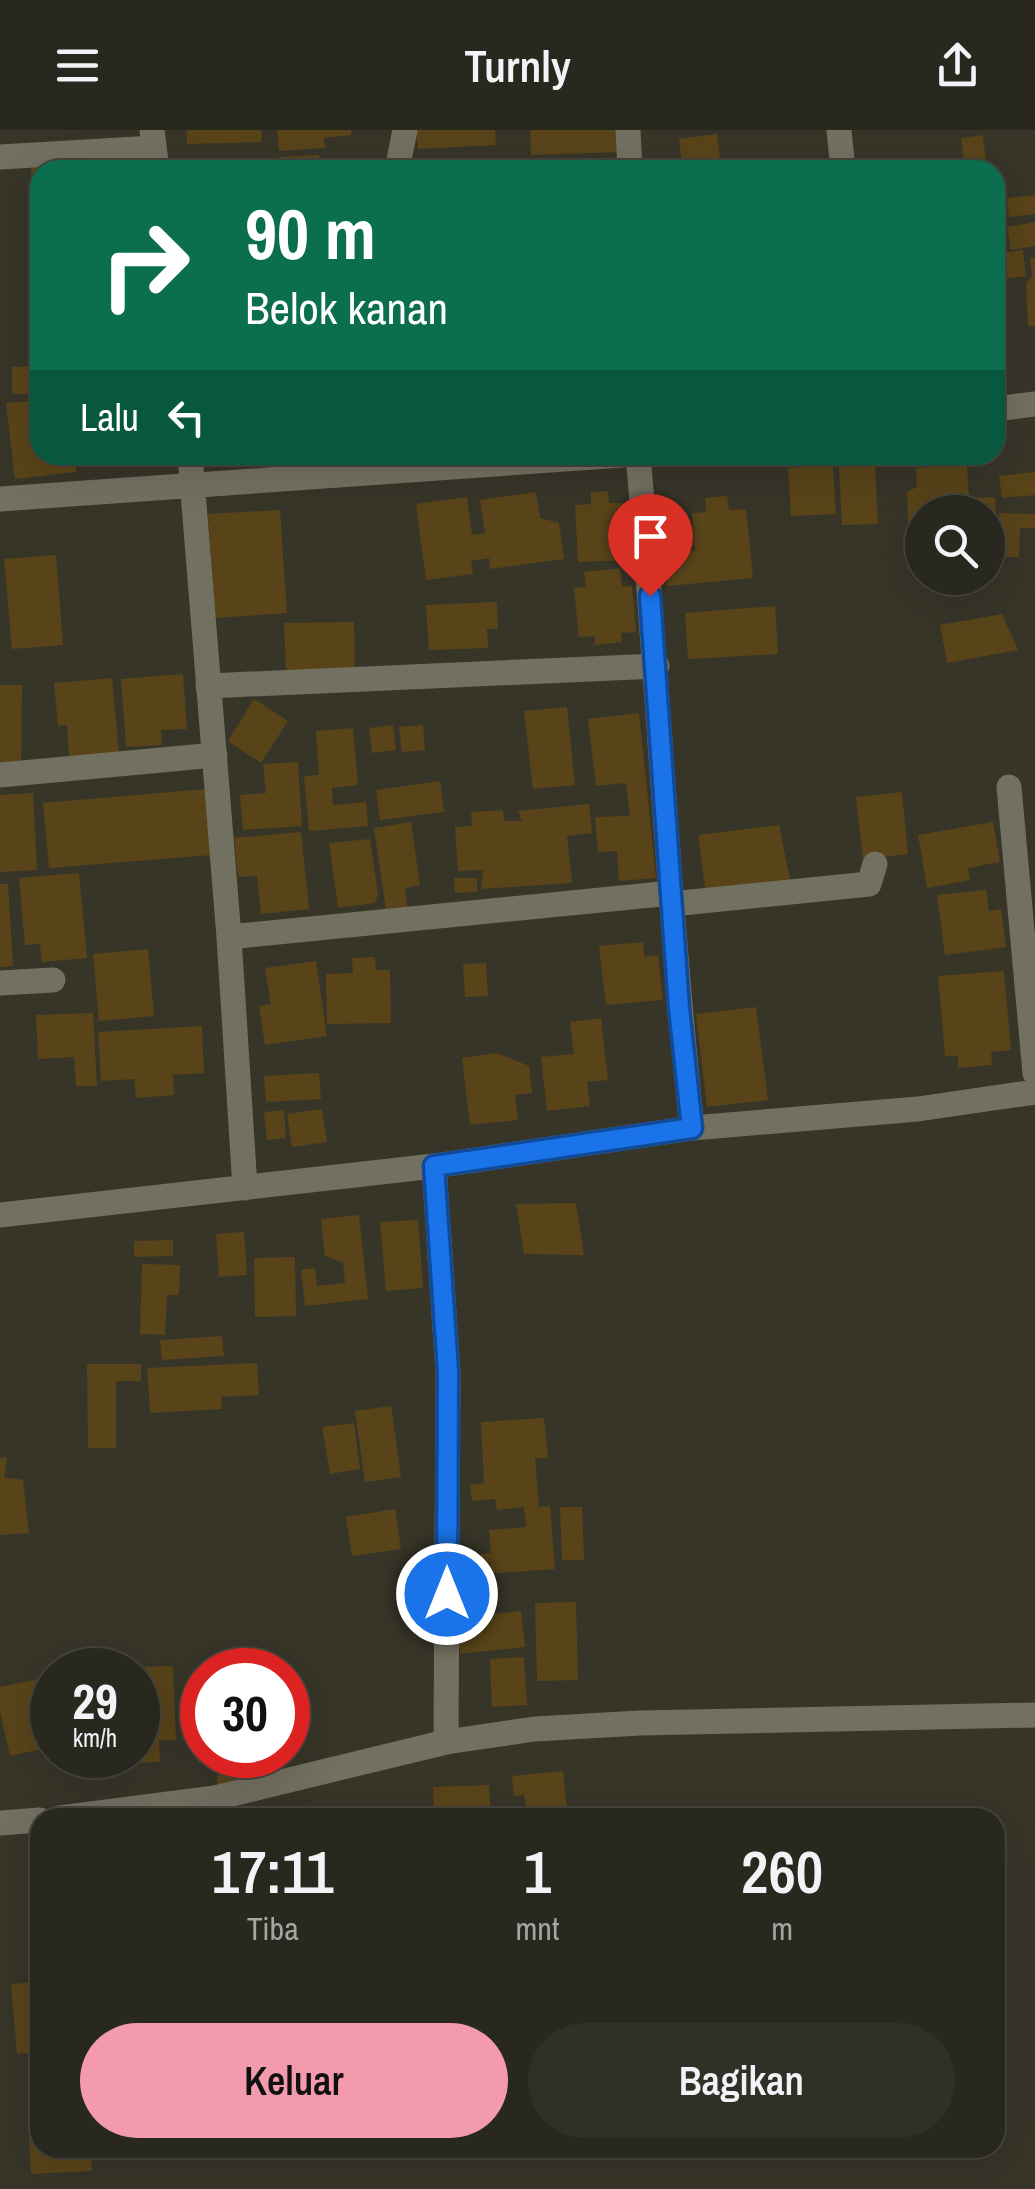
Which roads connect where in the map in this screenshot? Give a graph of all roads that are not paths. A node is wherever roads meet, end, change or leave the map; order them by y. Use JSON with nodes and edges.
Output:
{"nodes":[{"id":1,"x":405,"y":130,"type":"edge"},
{"id":2,"x":628,"y":130,"type":"edge"},
{"id":3,"x":838,"y":130,"type":"edge"},
{"id":4,"x":154,"y":149,"type":"edge"},
{"id":5,"x":0,"y":157,"type":"edge"},
{"id":6,"x":399,"y":160,"type":"edge"},
{"id":7,"x":630,"y":160,"type":"edge"},
{"id":8,"x":842,"y":160,"type":"edge"},
{"id":9,"x":1035,"y":404,"type":"edge"},
{"id":10,"x":1005,"y":408,"type":"edge"},
{"id":11,"x":191,"y":465,"type":"edge"},
{"id":12,"x":387,"y":465,"type":"edge"},
{"id":13,"x":639,"y":465,"type":"edge"},
{"id":14,"x":193,"y":485,"type":"junction"},
{"id":15,"x":0,"y":500,"type":"edge"},
{"id":16,"x":656,"y":666,"type":"junction"},
{"id":17,"x":208,"y":686,"type":"junction"},
{"id":18,"x":214,"y":755,"type":"junction"},
{"id":19,"x":0,"y":774,"type":"edge"},
{"id":20,"x":1009,"y":787,"type":"dead end"},
{"id":21,"x":876,"y":864,"type":"dead end"},
{"id":22,"x":671,"y":898,"type":"junction"},
{"id":23,"x":229,"y":937,"type":"junction"},
{"id":24,"x":52,"y":980,"type":"dead end"},
{"id":25,"x":0,"y":983,"type":"edge"},
{"id":26,"x":1035,"y":1073,"type":"edge"},
{"id":27,"x":1035,"y":1092,"type":"edge"},
{"id":28,"x":692,"y":1128,"type":"junction"},
{"id":29,"x":434,"y":1166,"type":"junction"},
{"id":30,"x":246,"y":1188,"type":"junction"},
{"id":31,"x":0,"y":1215,"type":"edge"},
{"id":32,"x":1035,"y":1715,"type":"edge"},
{"id":33,"x":446,"y":1742,"type":"junction"},
{"id":34,"x":138,"y":1808,"type":"edge"},
{"id":35,"x":30,"y":1821,"type":"edge"},
{"id":36,"x":0,"y":1823,"type":"edge"}],
"edges":[{"from":1,"to":6,"type":"street"},
{"from":2,"to":7,"type":"street"},
{"from":3,"to":8,"type":"street"},
{"from":4,"to":5,"type":"street"},
{"from":9,"to":10,"type":"street"},
{"from":11,"to":14,"type":"street"},
{"from":12,"to":14,"type":"street"},
{"from":13,"to":16,"type":"street"},
{"from":14,"to":15,"type":"street"},
{"from":14,"to":17,"type":"street"},
{"from":16,"to":17,"type":"street"},
{"from":16,"to":22,"type":"street"},
{"from":17,"to":18,"type":"street"},
{"from":18,"to":19,"type":"street"},
{"from":18,"to":23,"type":"street"},
{"from":20,"to":26,"type":"street"},
{"from":21,"to":22,"type":"street"},
{"from":22,"to":23,"type":"street"},
{"from":22,"to":28,"type":"street"},
{"from":23,"to":30,"type":"street"},
{"from":24,"to":25,"type":"street"},
{"from":27,"to":28,"type":"street"},
{"from":28,"to":29,"type":"street"},
{"from":29,"to":30,"type":"street"},
{"from":29,"to":33,"type":"street"},
{"from":30,"to":31,"type":"street"},
{"from":32,"to":33,"type":"street"},
{"from":33,"to":34,"type":"street"},
{"from":35,"to":36,"type":"street"}]}
